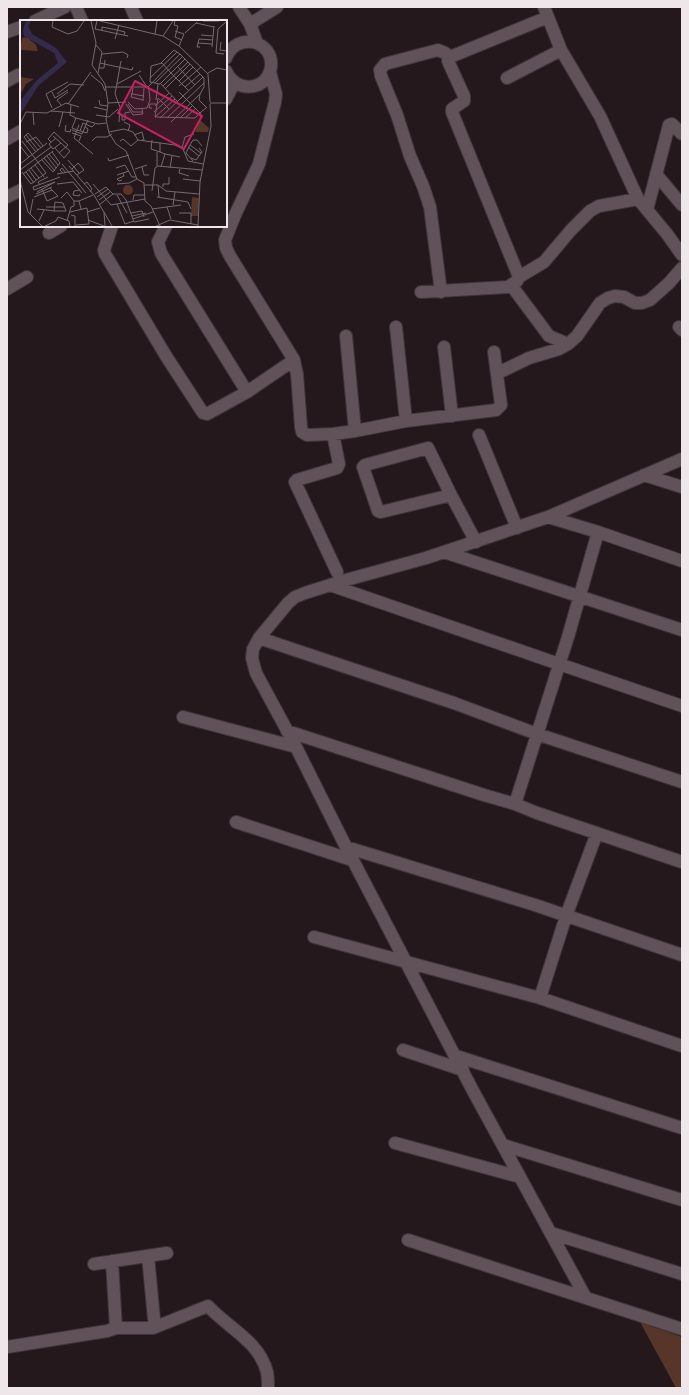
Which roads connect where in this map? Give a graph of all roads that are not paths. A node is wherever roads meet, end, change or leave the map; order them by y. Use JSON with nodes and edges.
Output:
{"nodes":[{"id":1,"x":65,"y":7,"type":"edge"},
{"id":2,"x":76,"y":7,"type":"edge"},
{"id":3,"x":131,"y":7,"type":"edge"},
{"id":4,"x":239,"y":7,"type":"edge"},
{"id":5,"x":278,"y":7,"type":"edge"},
{"id":6,"x":546,"y":12,"type":"edge"},
{"id":7,"x":37,"y":20,"type":"edge"},
{"id":8,"x":82,"y":20,"type":"edge"},
{"id":9,"x":137,"y":20,"type":"edge"},
{"id":10,"x":250,"y":24,"type":"junction"},
{"id":11,"x":20,"y":27,"type":"edge"},
{"id":12,"x":7,"y":32,"type":"edge"},
{"id":13,"x":257,"y":43,"type":"junction"},
{"id":14,"x":561,"y":50,"type":"junction"},
{"id":15,"x":227,"y":54,"type":"edge"},
{"id":16,"x":450,"y":58,"type":"junction"},
{"id":17,"x":270,"y":72,"type":"junction"},
{"id":18,"x":227,"y":73,"type":"edge"},
{"id":19,"x":18,"y":75,"type":"dead end"},
{"id":20,"x":507,"y":78,"type":"dead end"},
{"id":21,"x":7,"y":81,"type":"edge"},
{"id":22,"x":234,"y":83,"type":"junction"},
{"id":23,"x":227,"y":98,"type":"edge"},
{"id":24,"x":20,"y":132,"type":"edge"},
{"id":25,"x":682,"y":134,"type":"edge"},
{"id":26,"x":7,"y":138,"type":"edge"},
{"id":27,"x":656,"y":174,"type":"junction"},
{"id":28,"x":20,"y":190,"type":"edge"},
{"id":29,"x":7,"y":197,"type":"edge"},
{"id":30,"x":638,"y":199,"type":"junction"},
{"id":31,"x":682,"y":205,"type":"edge"},
{"id":32,"x":647,"y":210,"type":"junction"},
{"id":33,"x":59,"y":227,"type":"edge"},
{"id":34,"x":112,"y":227,"type":"edge"},
{"id":35,"x":166,"y":227,"type":"edge"},
{"id":36,"x":49,"y":233,"type":"dead end"},
{"id":37,"x":682,"y":255,"type":"edge"},
{"id":38,"x":682,"y":268,"type":"edge"},
{"id":39,"x":28,"y":277,"type":"dead end"},
{"id":40,"x":515,"y":281,"type":"junction"},
{"id":41,"x":7,"y":289,"type":"edge"},
{"id":42,"x":421,"y":292,"type":"dead end"},
{"id":43,"x":441,"y":292,"type":"junction"},
{"id":44,"x":396,"y":327,"type":"dead end"},
{"id":45,"x":346,"y":336,"type":"dead end"},
{"id":46,"x":568,"y":344,"type":"junction"},
{"id":47,"x":444,"y":347,"type":"dead end"},
{"id":48,"x":494,"y":352,"type":"dead end"},
{"id":49,"x":294,"y":360,"type":"junction"},
{"id":50,"x":498,"y":373,"type":"junction"},
{"id":51,"x":247,"y":392,"type":"junction"},
{"id":52,"x":452,"y":416,"type":"junction"},
{"id":53,"x":406,"y":420,"type":"junction"},
{"id":54,"x":355,"y":431,"type":"junction"},
{"id":55,"x":333,"y":434,"type":"junction"},
{"id":56,"x":479,"y":435,"type":"dead end"},
{"id":57,"x":682,"y":459,"type":"edge"},
{"id":58,"x":644,"y":475,"type":"junction"},
{"id":59,"x":682,"y":487,"type":"edge"},
{"id":60,"x":451,"y":495,"type":"junction"},
{"id":61,"x":548,"y":517,"type":"junction"},
{"id":62,"x":517,"y":528,"type":"junction"},
{"id":63,"x":598,"y":532,"type":"junction"},
{"id":64,"x":476,"y":542,"type":"junction"},
{"id":65,"x":444,"y":552,"type":"junction"},
{"id":66,"x":682,"y":561,"type":"edge"},
{"id":67,"x":337,"y":572,"type":"dead end"},
{"id":68,"x":330,"y":585,"type":"junction"},
{"id":69,"x":579,"y":597,"type":"junction"},
{"id":70,"x":682,"y":630,"type":"edge"},
{"id":71,"x":258,"y":638,"type":"junction"},
{"id":72,"x":559,"y":664,"type":"junction"},
{"id":73,"x":682,"y":706,"type":"edge"},
{"id":74,"x":183,"y":717,"type":"dead end"},
{"id":75,"x":287,"y":731,"type":"junction"},
{"id":76,"x":537,"y":734,"type":"junction"},
{"id":77,"x":296,"y":747,"type":"junction"},
{"id":78,"x":682,"y":782,"type":"edge"},
{"id":79,"x":515,"y":804,"type":"junction"},
{"id":80,"x":236,"y":822,"type":"dead end"},
{"id":81,"x":597,"y":833,"type":"junction"},
{"id":82,"x":346,"y":847,"type":"junction"},
{"id":83,"x":352,"y":860,"type":"junction"},
{"id":84,"x":682,"y":862,"type":"edge"},
{"id":85,"x":566,"y":916,"type":"junction"},
{"id":86,"x":314,"y":937,"type":"dead end"},
{"id":87,"x":682,"y":955,"type":"edge"},
{"id":88,"x":406,"y":961,"type":"junction"},
{"id":89,"x":540,"y":998,"type":"junction"},
{"id":90,"x":682,"y":1046,"type":"edge"},
{"id":91,"x":403,"y":1050,"type":"dead end"},
{"id":92,"x":456,"y":1056,"type":"junction"},
{"id":93,"x":463,"y":1070,"type":"junction"},
{"id":94,"x":682,"y":1128,"type":"edge"},
{"id":95,"x":396,"y":1143,"type":"dead end"},
{"id":96,"x":503,"y":1145,"type":"junction"},
{"id":97,"x":520,"y":1177,"type":"junction"},
{"id":98,"x":682,"y":1200,"type":"edge"},
{"id":99,"x":551,"y":1233,"type":"junction"},
{"id":100,"x":408,"y":1240,"type":"dead end"},
{"id":101,"x":167,"y":1253,"type":"dead end"},
{"id":102,"x":148,"y":1256,"type":"junction"},
{"id":103,"x":112,"y":1261,"type":"junction"},
{"id":104,"x":94,"y":1264,"type":"dead end"},
{"id":105,"x":682,"y":1274,"type":"edge"},
{"id":106,"x":586,"y":1298,"type":"junction"},
{"id":107,"x":154,"y":1319,"type":"dead end"},
{"id":108,"x":116,"y":1328,"type":"junction"},
{"id":109,"x":682,"y":1329,"type":"edge"},
{"id":110,"x":7,"y":1347,"type":"edge"},
{"id":111,"x":268,"y":1388,"type":"edge"}],
"edges":[{"from":1,"to":7,"type":"street"},
{"from":2,"to":8,"type":"street"},
{"from":3,"to":9,"type":"street"},
{"from":4,"to":10,"type":"street"},
{"from":5,"to":10,"type":"street"},
{"from":6,"to":14,"type":"street"},
{"from":6,"to":16,"type":"street"},
{"from":10,"to":13,"type":"street"},
{"from":11,"to":12,"type":"street"},
{"from":13,"to":15,"type":"street"},
{"from":13,"to":17,"type":"street"},
{"from":14,"to":20,"type":"street"},
{"from":14,"to":30,"type":"street"},
{"from":16,"to":40,"type":"street"},
{"from":16,"to":43,"type":"street"},
{"from":17,"to":22,"type":"street"},
{"from":17,"to":49,"type":"street"},
{"from":18,"to":22,"type":"street"},
{"from":19,"to":21,"type":"street"},
{"from":22,"to":23,"type":"street"},
{"from":24,"to":26,"type":"street"},
{"from":25,"to":27,"type":"street"},
{"from":27,"to":31,"type":"street"},
{"from":27,"to":32,"type":"street"},
{"from":28,"to":29,"type":"street"},
{"from":30,"to":32,"type":"street"},
{"from":30,"to":40,"type":"street"},
{"from":32,"to":37,"type":"street"},
{"from":33,"to":36,"type":"street"},
{"from":34,"to":51,"type":"street"},
{"from":35,"to":51,"type":"street"},
{"from":38,"to":46,"type":"street"},
{"from":39,"to":41,"type":"street"},
{"from":40,"to":43,"type":"street"},
{"from":40,"to":46,"type":"street"},
{"from":42,"to":43,"type":"street"},
{"from":44,"to":53,"type":"street"},
{"from":45,"to":54,"type":"street"},
{"from":46,"to":50,"type":"street"},
{"from":47,"to":52,"type":"street"},
{"from":48,"to":50,"type":"street"},
{"from":49,"to":51,"type":"street"},
{"from":49,"to":55,"type":"street"},
{"from":50,"to":52,"type":"street"},
{"from":52,"to":53,"type":"street"},
{"from":53,"to":54,"type":"street"},
{"from":54,"to":55,"type":"street"},
{"from":55,"to":67,"type":"street"},
{"from":56,"to":62,"type":"street"},
{"from":57,"to":58,"type":"street"},
{"from":58,"to":59,"type":"street"},
{"from":58,"to":61,"type":"street"},
{"from":60,"to":60,"type":"street"},
{"from":60,"to":64,"type":"street"},
{"from":61,"to":62,"type":"street"},
{"from":61,"to":63,"type":"street"},
{"from":62,"to":64,"type":"street"},
{"from":63,"to":66,"type":"street"},
{"from":63,"to":69,"type":"street"},
{"from":64,"to":65,"type":"street"},
{"from":65,"to":68,"type":"street"},
{"from":65,"to":69,"type":"street"},
{"from":68,"to":71,"type":"street"},
{"from":68,"to":72,"type":"street"},
{"from":69,"to":70,"type":"street"},
{"from":69,"to":72,"type":"street"},
{"from":71,"to":75,"type":"street"},
{"from":71,"to":76,"type":"street"},
{"from":72,"to":73,"type":"street"},
{"from":72,"to":76,"type":"street"},
{"from":74,"to":77,"type":"street"},
{"from":75,"to":77,"type":"street"},
{"from":75,"to":79,"type":"street"},
{"from":76,"to":78,"type":"street"},
{"from":76,"to":79,"type":"street"},
{"from":77,"to":82,"type":"street"},
{"from":79,"to":81,"type":"street"},
{"from":80,"to":83,"type":"street"},
{"from":81,"to":84,"type":"street"},
{"from":81,"to":85,"type":"street"},
{"from":82,"to":83,"type":"street"},
{"from":82,"to":85,"type":"street"},
{"from":83,"to":88,"type":"street"},
{"from":85,"to":87,"type":"street"},
{"from":85,"to":89,"type":"street"},
{"from":86,"to":88,"type":"street"},
{"from":88,"to":89,"type":"street"},
{"from":88,"to":92,"type":"street"},
{"from":89,"to":90,"type":"street"},
{"from":91,"to":93,"type":"street"},
{"from":92,"to":93,"type":"street"},
{"from":92,"to":94,"type":"street"},
{"from":93,"to":96,"type":"street"},
{"from":95,"to":97,"type":"street"},
{"from":96,"to":97,"type":"street"},
{"from":96,"to":98,"type":"street"},
{"from":97,"to":99,"type":"street"},
{"from":99,"to":105,"type":"street"},
{"from":99,"to":106,"type":"street"},
{"from":100,"to":106,"type":"street"},
{"from":101,"to":102,"type":"street"},
{"from":102,"to":103,"type":"street"},
{"from":102,"to":107,"type":"street"},
{"from":103,"to":104,"type":"street"},
{"from":103,"to":108,"type":"street"},
{"from":106,"to":109,"type":"street"},
{"from":108,"to":110,"type":"street"},
{"from":108,"to":111,"type":"street"}]}
